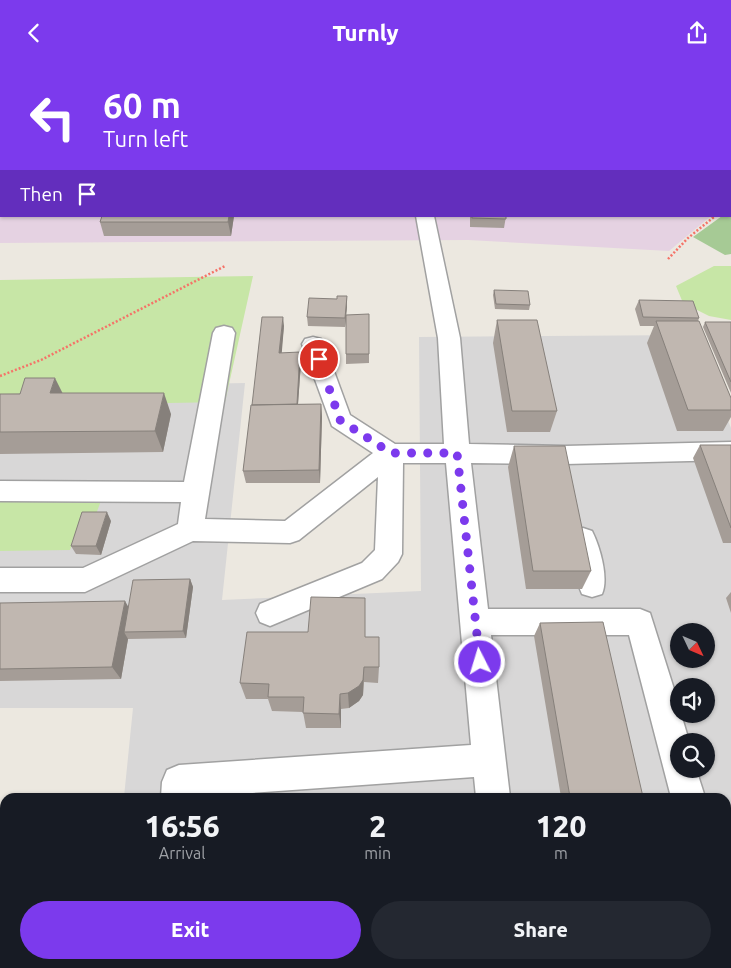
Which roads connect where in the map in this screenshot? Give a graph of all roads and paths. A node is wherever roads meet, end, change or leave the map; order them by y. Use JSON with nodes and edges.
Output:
{"nodes":[{"id":1,"x":26,"y":65,"type":"edge"},
{"id":2,"x":44,"y":65,"type":"edge"},
{"id":3,"x":425,"y":217,"type":"edge"},
{"id":4,"x":714,"y":217,"type":"edge"},
{"id":5,"x":668,"y":259,"type":"dead end"},
{"id":6,"x":225,"y":266,"type":"dead end"},
{"id":7,"x":224,"y":333,"type":"dead end"},
{"id":8,"x":313,"y":344,"type":"dead end"},
{"id":9,"x":0,"y":376,"type":"edge"},
{"id":10,"x":731,"y":451,"type":"edge"},
{"id":11,"x":391,"y":453,"type":"junction"},
{"id":12,"x":457,"y":453,"type":"junction"},
{"id":13,"x":565,"y":455,"type":"junction"},
{"id":14,"x":571,"y":483,"type":"edge"},
{"id":15,"x":0,"y":491,"type":"edge"},
{"id":16,"x":195,"y":492,"type":"junction"},
{"id":17,"x":579,"y":520,"type":"edge"},
{"id":18,"x":190,"y":530,"type":"junction"},
{"id":19,"x":0,"y":580,"type":"edge"},
{"id":20,"x":592,"y":585,"type":"edge"},
{"id":21,"x":270,"y":613,"type":"dead end"},
{"id":22,"x":476,"y":622,"type":"junction"},
{"id":23,"x":671,"y":733,"type":"edge"},
{"id":24,"x":489,"y":760,"type":"junction"},
{"id":25,"x":683,"y":778,"type":"edge"},
{"id":26,"x":178,"y":793,"type":"edge"},
{"id":27,"x":493,"y":793,"type":"edge"},
{"id":28,"x":687,"y":793,"type":"edge"}],
"edges":[{"from":1,"to":2,"type":"street"},
{"from":3,"to":12,"type":"street"},
{"from":4,"to":5,"type":"path"},
{"from":6,"to":9,"type":"path"},
{"from":7,"to":16,"type":"street"},
{"from":8,"to":11,"type":"lane"},
{"from":10,"to":13,"type":"street"},
{"from":11,"to":12,"type":"street"},
{"from":11,"to":18,"type":"street"},
{"from":11,"to":21,"type":"street"},
{"from":12,"to":13,"type":"street"},
{"from":12,"to":22,"type":"street"},
{"from":13,"to":14,"type":"street"},
{"from":15,"to":16,"type":"street"},
{"from":16,"to":18,"type":"street"},
{"from":17,"to":20,"type":"street"},
{"from":18,"to":19,"type":"street"},
{"from":22,"to":23,"type":"street"},
{"from":22,"to":24,"type":"street"},
{"from":24,"to":26,"type":"street"},
{"from":24,"to":27,"type":"street"},
{"from":25,"to":28,"type":"street"}]}
